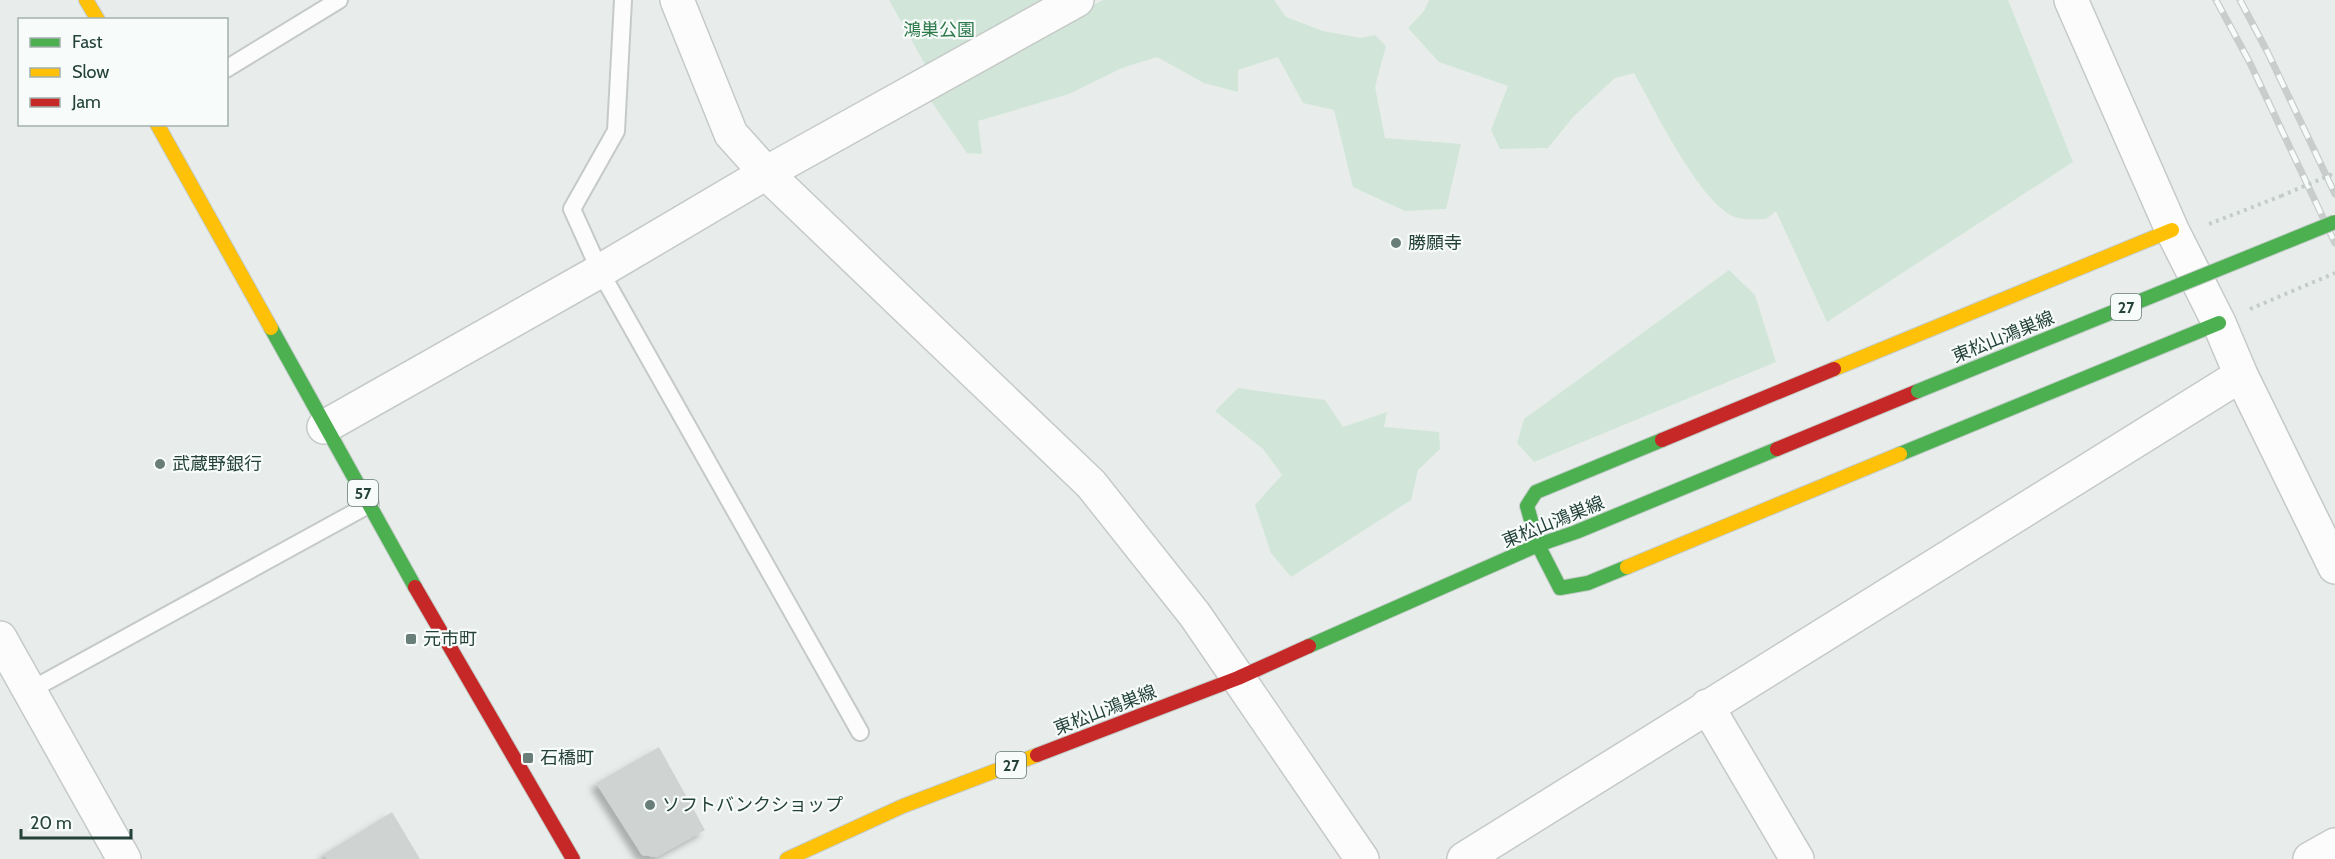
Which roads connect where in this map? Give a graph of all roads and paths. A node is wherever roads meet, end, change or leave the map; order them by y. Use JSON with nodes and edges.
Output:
{"nodes":[{"id":1,"x":87,"y":0,"type":"edge"},
{"id":2,"x":339,"y":0,"type":"edge"},
{"id":3,"x":622,"y":0,"type":"edge"},
{"id":4,"x":677,"y":0,"type":"edge"},
{"id":5,"x":1077,"y":0,"type":"edge"},
{"id":6,"x":2071,"y":0,"type":"edge"},
{"id":7,"x":97,"y":18,"type":"edge"},
{"id":8,"x":228,"y":68,"type":"edge"},
{"id":9,"x":158,"y":126,"type":"edge"},
{"id":10,"x":2335,"y":172,"type":"edge"},
{"id":11,"x":766,"y":173,"type":"junction"},
{"id":12,"x":2335,"y":222,"type":"edge"},
{"id":13,"x":2209,"y":224,"type":"dead end"},
{"id":14,"x":2172,"y":230,"type":"junction"},
{"id":15,"x":600,"y":271,"type":"junction"},
{"id":16,"x":2335,"y":273,"type":"edge"},
{"id":17,"x":2230,"y":318,"type":"junction"},
{"id":18,"x":2241,"y":375,"type":"junction"},
{"id":19,"x":324,"y":427,"type":"junction"},
{"id":20,"x":370,"y":504,"type":"junction"},
{"id":21,"x":1538,"y":545,"type":"junction"},
{"id":22,"x":2335,"y":567,"type":"edge"},
{"id":23,"x":0,"y":638,"type":"edge"},
{"id":24,"x":1238,"y":678,"type":"junction"},
{"id":25,"x":29,"y":691,"type":"junction"},
{"id":26,"x":1707,"y":706,"type":"junction"},
{"id":27,"x":860,"y":732,"type":"dead end"},
{"id":28,"x":2335,"y":845,"type":"edge"},
{"id":29,"x":124,"y":859,"type":"edge"},
{"id":30,"x":573,"y":859,"type":"edge"},
{"id":31,"x":787,"y":859,"type":"edge"},
{"id":32,"x":1362,"y":859,"type":"edge"},
{"id":33,"x":1464,"y":859,"type":"edge"},
{"id":34,"x":1797,"y":859,"type":"edge"},
{"id":35,"x":2310,"y":859,"type":"edge"}],
"edges":[{"from":1,"to":7,"type":"main road"},
{"from":2,"to":8,"type":"lane"},
{"from":3,"to":15,"type":"lane"},
{"from":4,"to":11,"type":"street"},
{"from":5,"to":11,"type":"street"},
{"from":6,"to":14,"type":"street"},
{"from":9,"to":19,"type":"main road","number":"57"},
{"from":10,"to":13,"type":"path","bridge":true},
{"from":11,"to":15,"type":"street"},
{"from":11,"to":24,"type":"street"},
{"from":12,"to":21,"type":"main road","name":"東松山鴻巣線","number":"27","bridge":true},
{"from":14,"to":17,"type":"street"},
{"from":14,"to":21,"type":"main road"},
{"from":15,"to":19,"type":"street"},
{"from":15,"to":27,"type":"lane"},
{"from":16,"to":17,"type":"path"},
{"from":17,"to":18,"type":"street"},
{"from":17,"to":21,"type":"main road"},
{"from":18,"to":22,"type":"street"},
{"from":18,"to":26,"type":"street"},
{"from":19,"to":20,"type":"main road","number":"57"},
{"from":20,"to":25,"type":"lane"},
{"from":20,"to":30,"type":"main road","number":"57"},
{"from":21,"to":24,"type":"main road","name":"東松山鴻巣線","number":"27"},
{"from":23,"to":25,"type":"street"},
{"from":24,"to":31,"type":"main road","name":"東松山鴻巣線","number":"27"},
{"from":24,"to":32,"type":"street"},
{"from":25,"to":29,"type":"street"},
{"from":26,"to":33,"type":"street"},
{"from":26,"to":34,"type":"street"},
{"from":28,"to":35,"type":"street"}]}
